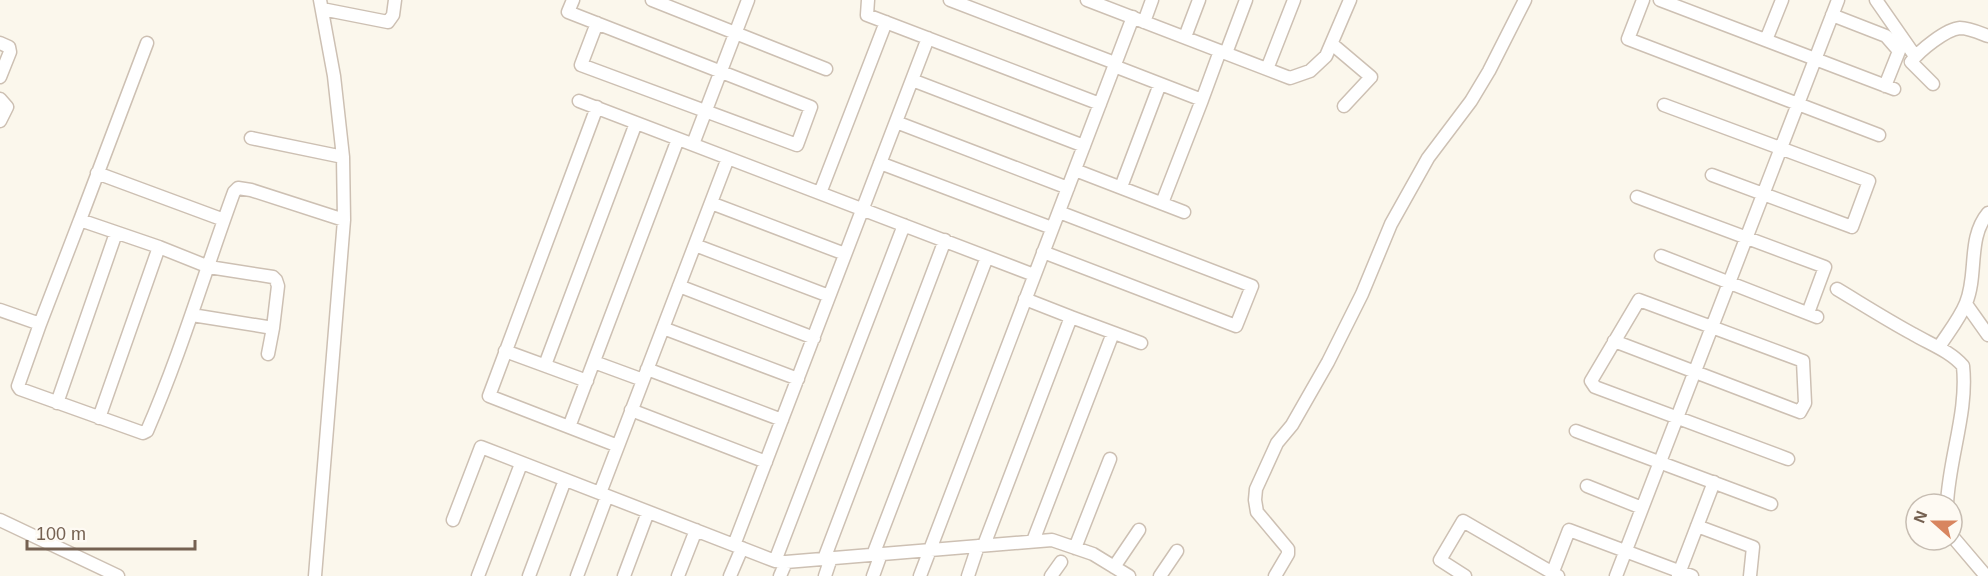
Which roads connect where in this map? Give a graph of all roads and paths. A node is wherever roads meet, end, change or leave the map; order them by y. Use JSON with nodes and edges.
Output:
{"nodes":[{"id":1,"x":395,"y":0,"type":"edge"},
{"id":2,"x":573,"y":0,"type":"edge"},
{"id":3,"x":652,"y":0,"type":"edge"},
{"id":4,"x":748,"y":0,"type":"edge"},
{"id":5,"x":868,"y":0,"type":"edge"},
{"id":6,"x":950,"y":0,"type":"edge"},
{"id":7,"x":1087,"y":0,"type":"edge"},
{"id":8,"x":1152,"y":0,"type":"edge"},
{"id":9,"x":1199,"y":0,"type":"edge"},
{"id":10,"x":1246,"y":0,"type":"edge"},
{"id":11,"x":1294,"y":0,"type":"edge"},
{"id":12,"x":1350,"y":0,"type":"edge"},
{"id":13,"x":1525,"y":0,"type":"edge"},
{"id":14,"x":1643,"y":0,"type":"edge"},
{"id":15,"x":1660,"y":0,"type":"edge"},
{"id":16,"x":1782,"y":0,"type":"edge"},
{"id":17,"x":1838,"y":0,"type":"edge"},
{"id":18,"x":1876,"y":0,"type":"edge"},
{"id":19,"x":1103,"y":3,"type":"edge"},
{"id":20,"x":321,"y":5,"type":"edge"},
{"id":21,"x":1832,"y":15,"type":"junction"},
{"id":22,"x":1138,"y":19,"type":"junction"},
{"id":23,"x":886,"y":22,"type":"junction"},
{"id":24,"x":597,"y":23,"type":"junction"},
{"id":25,"x":735,"y":33,"type":"junction"},
{"id":26,"x":1988,"y":36,"type":"edge"},
{"id":27,"x":1185,"y":37,"type":"junction"},
{"id":28,"x":928,"y":38,"type":"junction"},
{"id":29,"x":1766,"y":40,"type":"junction"},
{"id":30,"x":0,"y":43,"type":"edge"},
{"id":31,"x":147,"y":43,"type":"dead end"},
{"id":32,"x":1332,"y":44,"type":"junction"},
{"id":33,"x":1223,"y":52,"type":"junction"},
{"id":34,"x":1915,"y":56,"type":"junction"},
{"id":35,"x":1815,"y":59,"type":"junction"},
{"id":36,"x":1115,"y":65,"type":"junction"},
{"id":37,"x":826,"y":69,"type":"dead end"},
{"id":38,"x":1267,"y":69,"type":"junction"},
{"id":39,"x":720,"y":72,"type":"junction"},
{"id":40,"x":0,"y":77,"type":"edge"},
{"id":41,"x":912,"y":80,"type":"junction"},
{"id":42,"x":1160,"y":84,"type":"junction"},
{"id":43,"x":1934,"y":84,"type":"dead end"},
{"id":44,"x":0,"y":99,"type":"edge"},
{"id":45,"x":1202,"y":100,"type":"junction"},
{"id":46,"x":579,"y":101,"type":"dead end"},
{"id":47,"x":1100,"y":104,"type":"junction"},
{"id":48,"x":1798,"y":104,"type":"junction"},
{"id":49,"x":1664,"y":105,"type":"dead end"},
{"id":50,"x":1344,"y":106,"type":"dead end"},
{"id":51,"x":597,"y":107,"type":"junction"},
{"id":52,"x":706,"y":111,"type":"junction"},
{"id":53,"x":0,"y":121,"type":"edge"},
{"id":54,"x":896,"y":122,"type":"junction"},
{"id":55,"x":636,"y":123,"type":"junction"},
{"id":56,"x":1879,"y":135,"type":"dead end"},
{"id":57,"x":251,"y":138,"type":"dead end"},
{"id":58,"x":678,"y":139,"type":"junction"},
{"id":59,"x":693,"y":144,"type":"junction"},
{"id":60,"x":1084,"y":146,"type":"junction"},
{"id":61,"x":1781,"y":148,"type":"junction"},
{"id":62,"x":343,"y":157,"type":"junction"},
{"id":63,"x":728,"y":158,"type":"junction"},
{"id":64,"x":880,"y":163,"type":"junction"},
{"id":65,"x":1075,"y":170,"type":"junction"},
{"id":66,"x":98,"y":173,"type":"junction"},
{"id":67,"x":1712,"y":175,"type":"dead end"},
{"id":68,"x":1121,"y":187,"type":"junction"},
{"id":69,"x":1068,"y":188,"type":"junction"},
{"id":70,"x":820,"y":193,"type":"junction"},
{"id":71,"x":1763,"y":194,"type":"junction"},
{"id":72,"x":1637,"y":197,"type":"dead end"},
{"id":73,"x":711,"y":203,"type":"junction"},
{"id":74,"x":1162,"y":203,"type":"junction"},
{"id":75,"x":863,"y":209,"type":"junction"},
{"id":76,"x":1059,"y":212,"type":"junction"},
{"id":77,"x":1184,"y":212,"type":"dead end"},
{"id":78,"x":1988,"y":213,"type":"edge"},
{"id":79,"x":80,"y":220,"type":"junction"},
{"id":80,"x":224,"y":220,"type":"junction"},
{"id":81,"x":344,"y":220,"type":"junction"},
{"id":82,"x":904,"y":225,"type":"junction"},
{"id":83,"x":1052,"y":228,"type":"junction"},
{"id":84,"x":116,"y":233,"type":"junction"},
{"id":85,"x":1746,"y":238,"type":"junction"},
{"id":86,"x":945,"y":240,"type":"junction"},
{"id":87,"x":695,"y":245,"type":"junction"},
{"id":88,"x":159,"y":247,"type":"junction"},
{"id":89,"x":1043,"y":252,"type":"junction"},
{"id":90,"x":845,"y":254,"type":"junction"},
{"id":91,"x":1661,"y":256,"type":"dead end"},
{"id":92,"x":987,"y":257,"type":"junction"},
{"id":93,"x":209,"y":267,"type":"junction"},
{"id":94,"x":1035,"y":275,"type":"junction"},
{"id":95,"x":1729,"y":283,"type":"junction"},
{"id":96,"x":679,"y":286,"type":"junction"},
{"id":97,"x":1837,"y":289,"type":"dead end"},
{"id":98,"x":829,"y":296,"type":"junction"},
{"id":99,"x":1025,"y":299,"type":"junction"},
{"id":100,"x":1966,"y":304,"type":"junction"},
{"id":101,"x":0,"y":310,"type":"edge"},
{"id":102,"x":192,"y":315,"type":"junction"},
{"id":103,"x":1071,"y":317,"type":"junction"},
{"id":104,"x":40,"y":324,"type":"junction"},
{"id":105,"x":273,"y":328,"type":"junction"},
{"id":106,"x":663,"y":328,"type":"junction"},
{"id":107,"x":1712,"y":328,"type":"junction"},
{"id":108,"x":1113,"y":333,"type":"junction"},
{"id":109,"x":1988,"y":335,"type":"edge"},
{"id":110,"x":814,"y":338,"type":"junction"},
{"id":111,"x":1614,"y":341,"type":"junction"},
{"id":112,"x":1141,"y":343,"type":"dead end"},
{"id":113,"x":1939,"y":347,"type":"junction"},
{"id":114,"x":505,"y":351,"type":"junction"},
{"id":115,"x":268,"y":354,"type":"dead end"},
{"id":116,"x":594,"y":362,"type":"junction"},
{"id":117,"x":545,"y":365,"type":"junction"},
{"id":118,"x":1695,"y":372,"type":"junction"},
{"id":119,"x":645,"y":374,"type":"junction"},
{"id":120,"x":798,"y":379,"type":"junction"},
{"id":121,"x":587,"y":381,"type":"junction"},
{"id":122,"x":57,"y":403,"type":"junction"},
{"id":123,"x":632,"y":410,"type":"junction"},
{"id":124,"x":1677,"y":417,"type":"junction"},
{"id":125,"x":99,"y":418,"type":"junction"},
{"id":126,"x":782,"y":420,"type":"junction"},
{"id":127,"x":569,"y":427,"type":"junction"},
{"id":128,"x":1576,"y":431,"type":"dead end"},
{"id":129,"x":618,"y":446,"type":"junction"},
{"id":130,"x":1110,"y":459,"type":"dead end"},
{"id":131,"x":1788,"y":459,"type":"dead end"},
{"id":132,"x":766,"y":462,"type":"junction"},
{"id":133,"x":1660,"y":462,"type":"junction"},
{"id":134,"x":521,"y":464,"type":"junction"},
{"id":135,"x":565,"y":480,"type":"junction"},
{"id":136,"x":1713,"y":482,"type":"junction"},
{"id":137,"x":1587,"y":486,"type":"dead end"},
{"id":138,"x":1948,"y":492,"type":"edge"},
{"id":139,"x":603,"y":495,"type":"junction"},
{"id":140,"x":1772,"y":504,"type":"dead end"},
{"id":141,"x":1642,"y":508,"type":"junction"},
{"id":142,"x":648,"y":512,"type":"junction"},
{"id":143,"x":0,"y":520,"type":"edge"},
{"id":144,"x":453,"y":520,"type":"dead end"},
{"id":145,"x":1697,"y":526,"type":"junction"},
{"id":146,"x":696,"y":530,"type":"junction"},
{"id":147,"x":1139,"y":530,"type":"dead end"},
{"id":148,"x":1033,"y":541,"type":"junction"},
{"id":149,"x":981,"y":545,"type":"junction"},
{"id":150,"x":738,"y":546,"type":"junction"},
{"id":151,"x":1075,"y":548,"type":"junction"},
{"id":152,"x":929,"y":549,"type":"junction"},
{"id":153,"x":1964,"y":550,"type":"edge"},
{"id":154,"x":1176,"y":551,"type":"dead end"},
{"id":155,"x":1626,"y":551,"type":"junction"},
{"id":156,"x":877,"y":555,"type":"junction"},
{"id":157,"x":828,"y":559,"type":"junction"},
{"id":158,"x":780,"y":561,"type":"junction"},
{"id":159,"x":1061,"y":562,"type":"dead end"},
{"id":160,"x":1114,"y":567,"type":"junction"},
{"id":161,"x":1679,"y":574,"type":"edge"},
{"id":162,"x":1555,"y":575,"type":"edge"},
{"id":163,"x":118,"y":576,"type":"edge"},
{"id":164,"x":315,"y":576,"type":"edge"},
{"id":165,"x":478,"y":576,"type":"edge"},
{"id":166,"x":529,"y":576,"type":"edge"},
{"id":167,"x":577,"y":576,"type":"edge"},
{"id":168,"x":624,"y":576,"type":"edge"},
{"id":169,"x":678,"y":576,"type":"edge"},
{"id":170,"x":730,"y":576,"type":"edge"},
{"id":171,"x":780,"y":576,"type":"edge"},
{"id":172,"x":825,"y":576,"type":"edge"},
{"id":173,"x":873,"y":576,"type":"edge"},
{"id":174,"x":920,"y":576,"type":"edge"},
{"id":175,"x":968,"y":576,"type":"edge"},
{"id":176,"x":1051,"y":576,"type":"edge"},
{"id":177,"x":1129,"y":576,"type":"edge"},
{"id":178,"x":1160,"y":576,"type":"edge"},
{"id":179,"x":1275,"y":576,"type":"edge"},
{"id":180,"x":1465,"y":576,"type":"edge"},
{"id":181,"x":1616,"y":576,"type":"edge"},
{"id":182,"x":1692,"y":576,"type":"edge"},
{"id":183,"x":1750,"y":576,"type":"edge"},
{"id":184,"x":1986,"y":576,"type":"edge"}],
"edges":[{"from":1,"to":20,"type":"street"},
{"from":2,"to":24,"type":"street"},
{"from":3,"to":25,"type":"street"},
{"from":4,"to":25,"type":"street"},
{"from":5,"to":23,"type":"street"},
{"from":6,"to":36,"type":"street"},
{"from":7,"to":19,"type":"street"},
{"from":8,"to":22,"type":"street"},
{"from":9,"to":27,"type":"street"},
{"from":10,"to":33,"type":"street"},
{"from":11,"to":38,"type":"street"},
{"from":12,"to":32,"type":"street"},
{"from":13,"to":179,"type":"street"},
{"from":14,"to":48,"type":"street"},
{"from":15,"to":29,"type":"street"},
{"from":16,"to":29,"type":"street"},
{"from":17,"to":21,"type":"street"},
{"from":18,"to":34,"type":"street"},
{"from":19,"to":22,"type":"street"},
{"from":20,"to":62,"type":"street"},
{"from":21,"to":35,"type":"street"},
{"from":21,"to":35,"type":"street"},
{"from":22,"to":27,"type":"street"},
{"from":22,"to":36,"type":"street"},
{"from":23,"to":28,"type":"street"},
{"from":23,"to":70,"type":"street"},
{"from":24,"to":39,"type":"street"},
{"from":24,"to":52,"type":"street"},
{"from":25,"to":37,"type":"street"},
{"from":25,"to":39,"type":"street"},
{"from":26,"to":34,"type":"street"},
{"from":27,"to":33,"type":"street"},
{"from":28,"to":41,"type":"street"},
{"from":28,"to":47,"type":"street"},
{"from":29,"to":35,"type":"street"},
{"from":30,"to":40,"type":"street"},
{"from":31,"to":66,"type":"street"},
{"from":32,"to":38,"type":"street"},
{"from":32,"to":50,"type":"street"},
{"from":33,"to":38,"type":"street"},
{"from":33,"to":45,"type":"street"},
{"from":34,"to":43,"type":"street"},
{"from":35,"to":48,"type":"street"},
{"from":36,"to":42,"type":"street"},
{"from":36,"to":47,"type":"street"},
{"from":39,"to":52,"type":"street"},
{"from":39,"to":52,"type":"street"},
{"from":41,"to":54,"type":"street"},
{"from":41,"to":60,"type":"street"},
{"from":42,"to":45,"type":"street"},
{"from":42,"to":68,"type":"street"},
{"from":44,"to":53,"type":"street"},
{"from":45,"to":74,"type":"street"},
{"from":46,"to":51,"type":"street"},
{"from":47,"to":60,"type":"street"},
{"from":48,"to":56,"type":"street"},
{"from":48,"to":61,"type":"street"},
{"from":49,"to":61,"type":"street"},
{"from":51,"to":55,"type":"street"},
{"from":51,"to":114,"type":"street"},
{"from":52,"to":59,"type":"street"},
{"from":54,"to":64,"type":"street"},
{"from":54,"to":69,"type":"street"},
{"from":55,"to":58,"type":"street"},
{"from":55,"to":117,"type":"street"},
{"from":57,"to":62,"type":"street"},
{"from":58,"to":59,"type":"street"},
{"from":58,"to":116,"type":"street"},
{"from":59,"to":63,"type":"street"},
{"from":60,"to":65,"type":"street"},
{"from":61,"to":71,"type":"street"},
{"from":61,"to":71,"type":"street"},
{"from":62,"to":81,"type":"street"},
{"from":63,"to":70,"type":"street"},
{"from":63,"to":73,"type":"street"},
{"from":64,"to":75,"type":"street"},
{"from":64,"to":83,"type":"street"},
{"from":65,"to":68,"type":"street"},
{"from":65,"to":69,"type":"street"},
{"from":66,"to":79,"type":"street"},
{"from":66,"to":80,"type":"street"},
{"from":67,"to":71,"type":"street"},
{"from":68,"to":74,"type":"street"},
{"from":69,"to":76,"type":"street"},
{"from":70,"to":75,"type":"street"},
{"from":71,"to":85,"type":"street"},
{"from":72,"to":85,"type":"street"},
{"from":73,"to":87,"type":"street"},
{"from":73,"to":90,"type":"street"},
{"from":74,"to":77,"type":"street"},
{"from":75,"to":82,"type":"street"},
{"from":75,"to":90,"type":"street"},
{"from":76,"to":83,"type":"street"},
{"from":76,"to":89,"type":"street"},
{"from":78,"to":100,"type":"street"},
{"from":79,"to":84,"type":"street"},
{"from":79,"to":104,"type":"street"},
{"from":80,"to":81,"type":"street"},
{"from":80,"to":93,"type":"street"},
{"from":81,"to":164,"type":"street"},
{"from":82,"to":86,"type":"street"},
{"from":82,"to":158,"type":"street"},
{"from":83,"to":89,"type":"street"},
{"from":84,"to":88,"type":"street"},
{"from":84,"to":122,"type":"street"},
{"from":85,"to":95,"type":"street"},
{"from":85,"to":95,"type":"street"},
{"from":86,"to":92,"type":"street"},
{"from":86,"to":157,"type":"street"},
{"from":87,"to":96,"type":"street"},
{"from":87,"to":98,"type":"street"},
{"from":88,"to":93,"type":"street"},
{"from":88,"to":125,"type":"street"},
{"from":89,"to":94,"type":"street"},
{"from":90,"to":98,"type":"street"},
{"from":91,"to":95,"type":"street"},
{"from":92,"to":94,"type":"street"},
{"from":92,"to":156,"type":"street"},
{"from":93,"to":102,"type":"street"},
{"from":93,"to":105,"type":"street"},
{"from":94,"to":99,"type":"street"},
{"from":95,"to":107,"type":"street"},
{"from":96,"to":106,"type":"street"},
{"from":96,"to":110,"type":"street"},
{"from":97,"to":113,"type":"street"},
{"from":98,"to":110,"type":"street"},
{"from":99,"to":103,"type":"street"},
{"from":99,"to":152,"type":"street"},
{"from":100,"to":109,"type":"street"},
{"from":100,"to":113,"type":"street"},
{"from":101,"to":104,"type":"street"},
{"from":102,"to":105,"type":"street"},
{"from":102,"to":125,"type":"street"},
{"from":103,"to":108,"type":"street"},
{"from":103,"to":149,"type":"street"},
{"from":104,"to":122,"type":"street"},
{"from":105,"to":115,"type":"street"},
{"from":106,"to":119,"type":"street"},
{"from":106,"to":120,"type":"street"},
{"from":107,"to":111,"type":"street"},
{"from":107,"to":118,"type":"street"},
{"from":107,"to":118,"type":"street"},
{"from":108,"to":112,"type":"street"},
{"from":108,"to":148,"type":"street"},
{"from":110,"to":120,"type":"street"},
{"from":111,"to":118,"type":"street"},
{"from":111,"to":124,"type":"street"},
{"from":113,"to":138,"type":"street"},
{"from":114,"to":117,"type":"street"},
{"from":114,"to":127,"type":"street"},
{"from":116,"to":119,"type":"street"},
{"from":116,"to":121,"type":"street"},
{"from":117,"to":121,"type":"street"},
{"from":118,"to":124,"type":"street"},
{"from":119,"to":123,"type":"street"},
{"from":119,"to":126,"type":"street"},
{"from":120,"to":126,"type":"street"},
{"from":121,"to":127,"type":"street"},
{"from":122,"to":125,"type":"street"},
{"from":123,"to":129,"type":"street"},
{"from":123,"to":132,"type":"street"},
{"from":124,"to":131,"type":"street"},
{"from":124,"to":133,"type":"street"},
{"from":126,"to":132,"type":"street"},
{"from":127,"to":129,"type":"street"},
{"from":128,"to":133,"type":"street"},
{"from":129,"to":139,"type":"street"},
{"from":130,"to":151,"type":"street"},
{"from":132,"to":150,"type":"street"},
{"from":133,"to":136,"type":"street"},
{"from":133,"to":141,"type":"street"},
{"from":134,"to":135,"type":"street"},
{"from":134,"to":144,"type":"street"},
{"from":134,"to":165,"type":"street"},
{"from":135,"to":139,"type":"street"},
{"from":135,"to":166,"type":"street"},
{"from":136,"to":140,"type":"street"},
{"from":136,"to":145,"type":"street"},
{"from":137,"to":141,"type":"street"},
{"from":139,"to":142,"type":"street"},
{"from":139,"to":167,"type":"street"},
{"from":141,"to":155,"type":"street"},
{"from":142,"to":146,"type":"street"},
{"from":142,"to":168,"type":"street"},
{"from":143,"to":163,"type":"street"},
{"from":145,"to":161,"type":"street"},
{"from":145,"to":183,"type":"street"},
{"from":146,"to":150,"type":"street"},
{"from":146,"to":169,"type":"street"},
{"from":147,"to":160,"type":"street"},
{"from":148,"to":149,"type":"street"},
{"from":148,"to":151,"type":"street"},
{"from":149,"to":152,"type":"street"},
{"from":149,"to":175,"type":"street"},
{"from":150,"to":158,"type":"street"},
{"from":150,"to":170,"type":"street"},
{"from":151,"to":160,"type":"street"},
{"from":152,"to":156,"type":"street"},
{"from":152,"to":174,"type":"street"},
{"from":153,"to":184,"type":"street"},
{"from":154,"to":178,"type":"street"},
{"from":155,"to":161,"type":"street"},
{"from":155,"to":162,"type":"street"},
{"from":155,"to":181,"type":"street"},
{"from":156,"to":157,"type":"street"},
{"from":156,"to":173,"type":"street"},
{"from":157,"to":158,"type":"street"},
{"from":157,"to":172,"type":"street"},
{"from":158,"to":171,"type":"street"},
{"from":159,"to":176,"type":"street"},
{"from":160,"to":177,"type":"street"},
{"from":161,"to":182,"type":"street"},
{"from":162,"to":180,"type":"street"}]}
